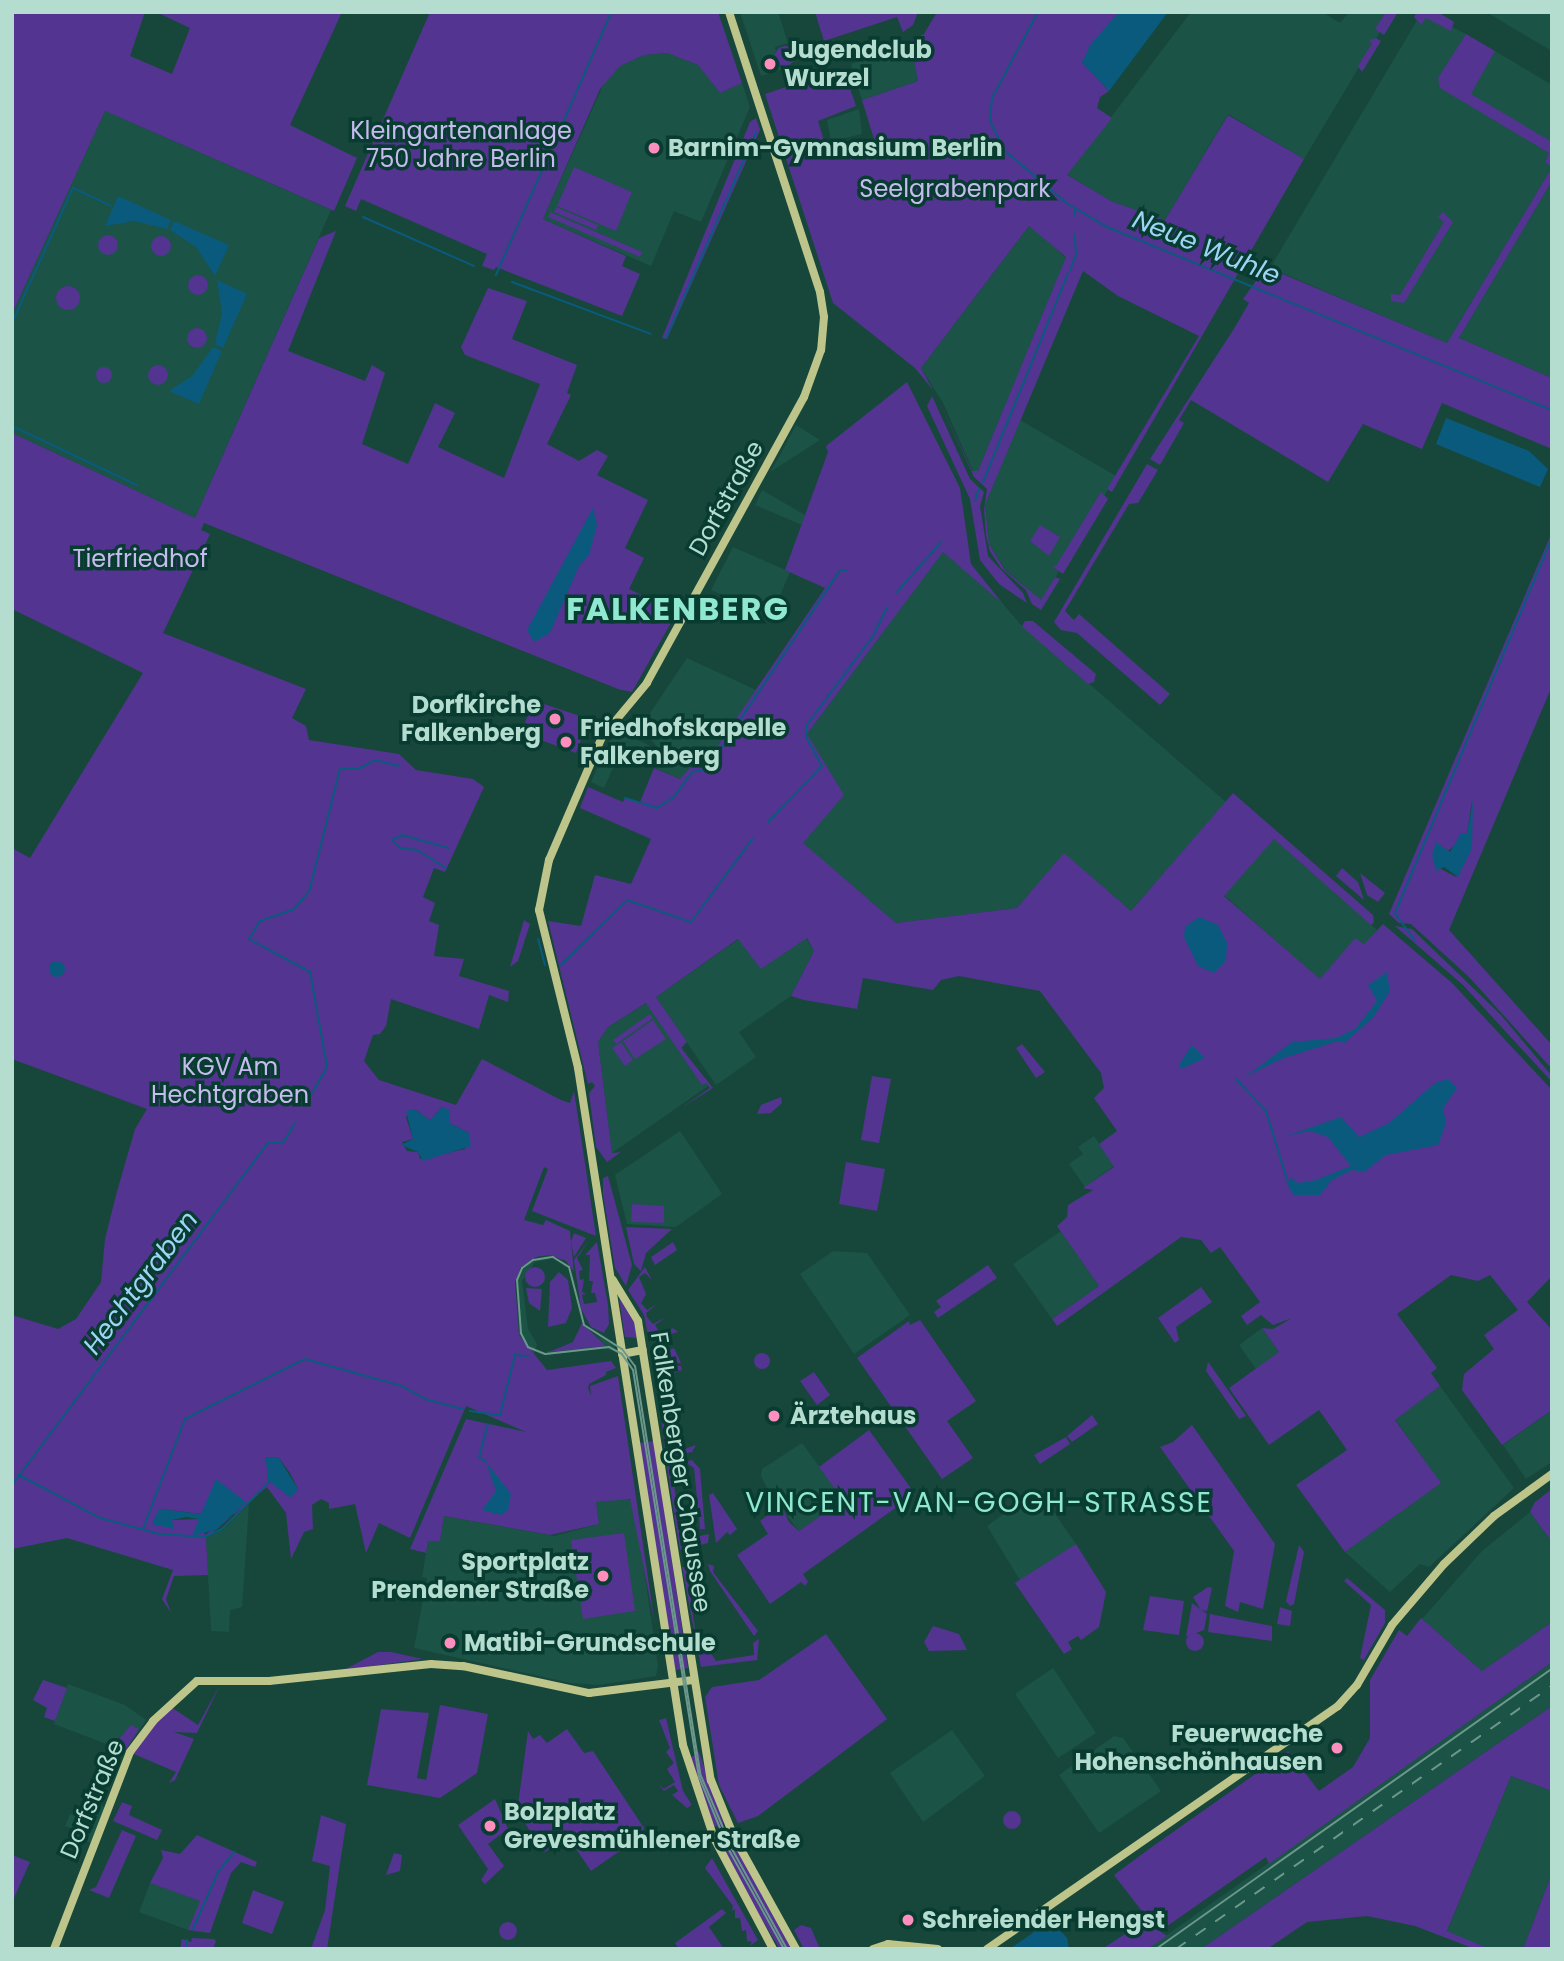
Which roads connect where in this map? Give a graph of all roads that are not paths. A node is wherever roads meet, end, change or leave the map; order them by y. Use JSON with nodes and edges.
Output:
{"nodes":[{"id":1,"x":729,"y":12,"type":"edge"},
{"id":2,"x":580,"y":1078,"type":"joint"},
{"id":3,"x":611,"y":1278,"type":"junction"},
{"id":4,"x":642,"y":1350,"type":"junction"},
{"id":5,"x":622,"y":1354,"type":"junction"},
{"id":6,"x":1552,"y":1474,"type":"edge"},
{"id":7,"x":693,"y":1680,"type":"junction"},
{"id":8,"x":673,"y":1684,"type":"junction"},
{"id":9,"x":54,"y":1949,"type":"edge"},
{"id":10,"x":774,"y":1949,"type":"edge"},
{"id":11,"x":796,"y":1949,"type":"edge"},
{"id":12,"x":873,"y":1949,"type":"edge"},
{"id":13,"x":938,"y":1949,"type":"edge"},
{"id":14,"x":987,"y":1949,"type":"edge"}],
"edges":[{"from":1,"to":2,"type":"main road","name":"Dorfstraße"},
{"from":2,"to":3,"type":"main road","name":"Falkenberger Chaussee"},
{"from":3,"to":4,"type":"main road","name":"Falkenberger Chaussee"},
{"from":3,"to":5,"type":"main road","name":"Falkenberger Chaussee"},
{"from":4,"to":5,"type":"main road"},
{"from":4,"to":7,"type":"main road","name":"Falkenberger Chaussee"},
{"from":5,"to":8,"type":"main road","name":"Falkenberger Chaussee"},
{"from":6,"to":14,"type":"main road"},
{"from":7,"to":8,"type":"main road"},
{"from":7,"to":11,"type":"main road","name":"Falkenberger Chaussee"},
{"from":8,"to":9,"type":"main road","name":"Dorfstraße"},
{"from":8,"to":10,"type":"main road","name":"Falkenberger Chaussee"},
{"from":12,"to":13,"type":"main road"}]}
